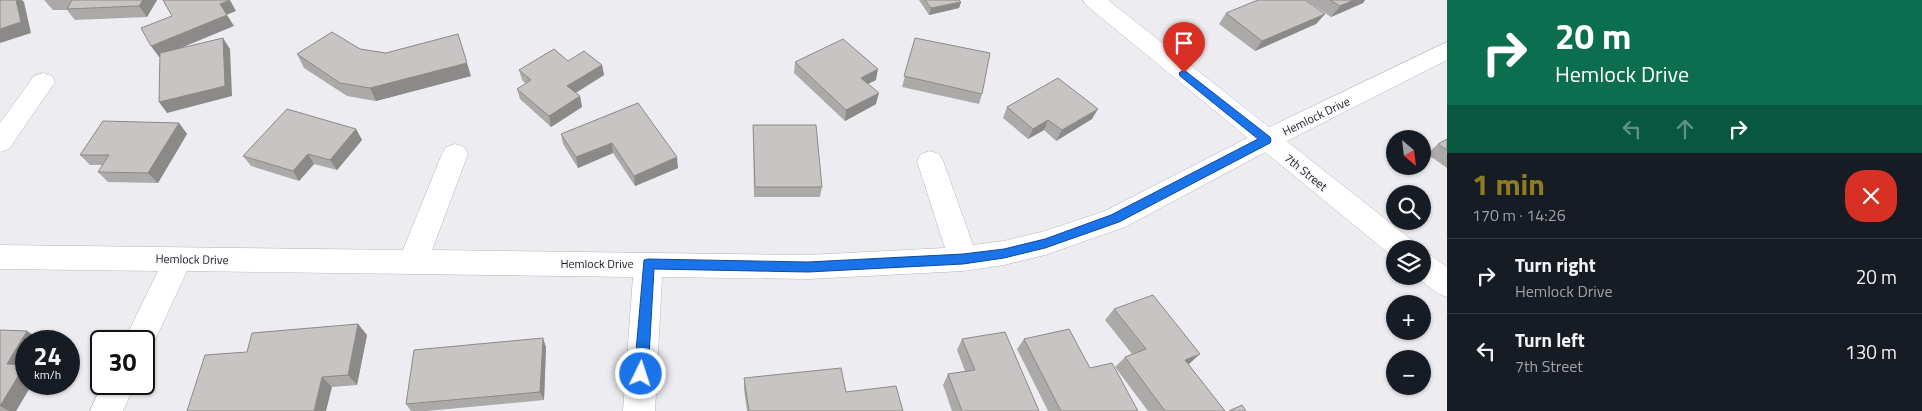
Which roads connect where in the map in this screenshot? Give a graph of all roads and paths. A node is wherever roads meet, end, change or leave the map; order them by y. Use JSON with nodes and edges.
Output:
{"nodes":[{"id":1,"x":1094,"y":0,"type":"edge"},
{"id":2,"x":1447,"y":50,"type":"edge"},
{"id":3,"x":43,"y":82,"type":"dead end"},
{"id":4,"x":1266,"y":140,"type":"junction"},
{"id":5,"x":0,"y":142,"type":"edge"},
{"id":6,"x":455,"y":154,"type":"dead end"},
{"id":7,"x":930,"y":161,"type":"dead end"},
{"id":8,"x":1392,"y":240,"type":"edge"},
{"id":9,"x":0,"y":257,"type":"edge"},
{"id":10,"x":178,"y":259,"type":"junction"},
{"id":11,"x":963,"y":259,"type":"junction"},
{"id":12,"x":413,"y":262,"type":"junction"},
{"id":13,"x":648,"y":264,"type":"junction"},
{"id":14,"x":1431,"y":271,"type":"edge"},
{"id":15,"x":1447,"y":284,"type":"edge"},
{"id":16,"x":144,"y":330,"type":"edge"},
{"id":17,"x":114,"y":395,"type":"edge"},
{"id":18,"x":106,"y":411,"type":"edge"},
{"id":19,"x":639,"y":411,"type":"edge"}],
"edges":[{"from":1,"to":4,"type":"street","name":"7th Street"},
{"from":2,"to":4,"type":"street","name":"Hemlock Drive"},
{"from":3,"to":5,"type":"street"},
{"from":4,"to":8,"type":"street","name":"7th Street"},
{"from":4,"to":11,"type":"street","name":"Hemlock Drive"},
{"from":6,"to":12,"type":"street"},
{"from":7,"to":11,"type":"street"},
{"from":9,"to":10,"type":"street","name":"Hemlock Drive"},
{"from":10,"to":12,"type":"street","name":"Hemlock Drive"},
{"from":10,"to":16,"type":"street"},
{"from":11,"to":13,"type":"street","name":"Hemlock Drive"},
{"from":12,"to":13,"type":"street","name":"Hemlock Drive"},
{"from":13,"to":19,"type":"street"},
{"from":14,"to":15,"type":"street"},
{"from":17,"to":18,"type":"street"}]}
